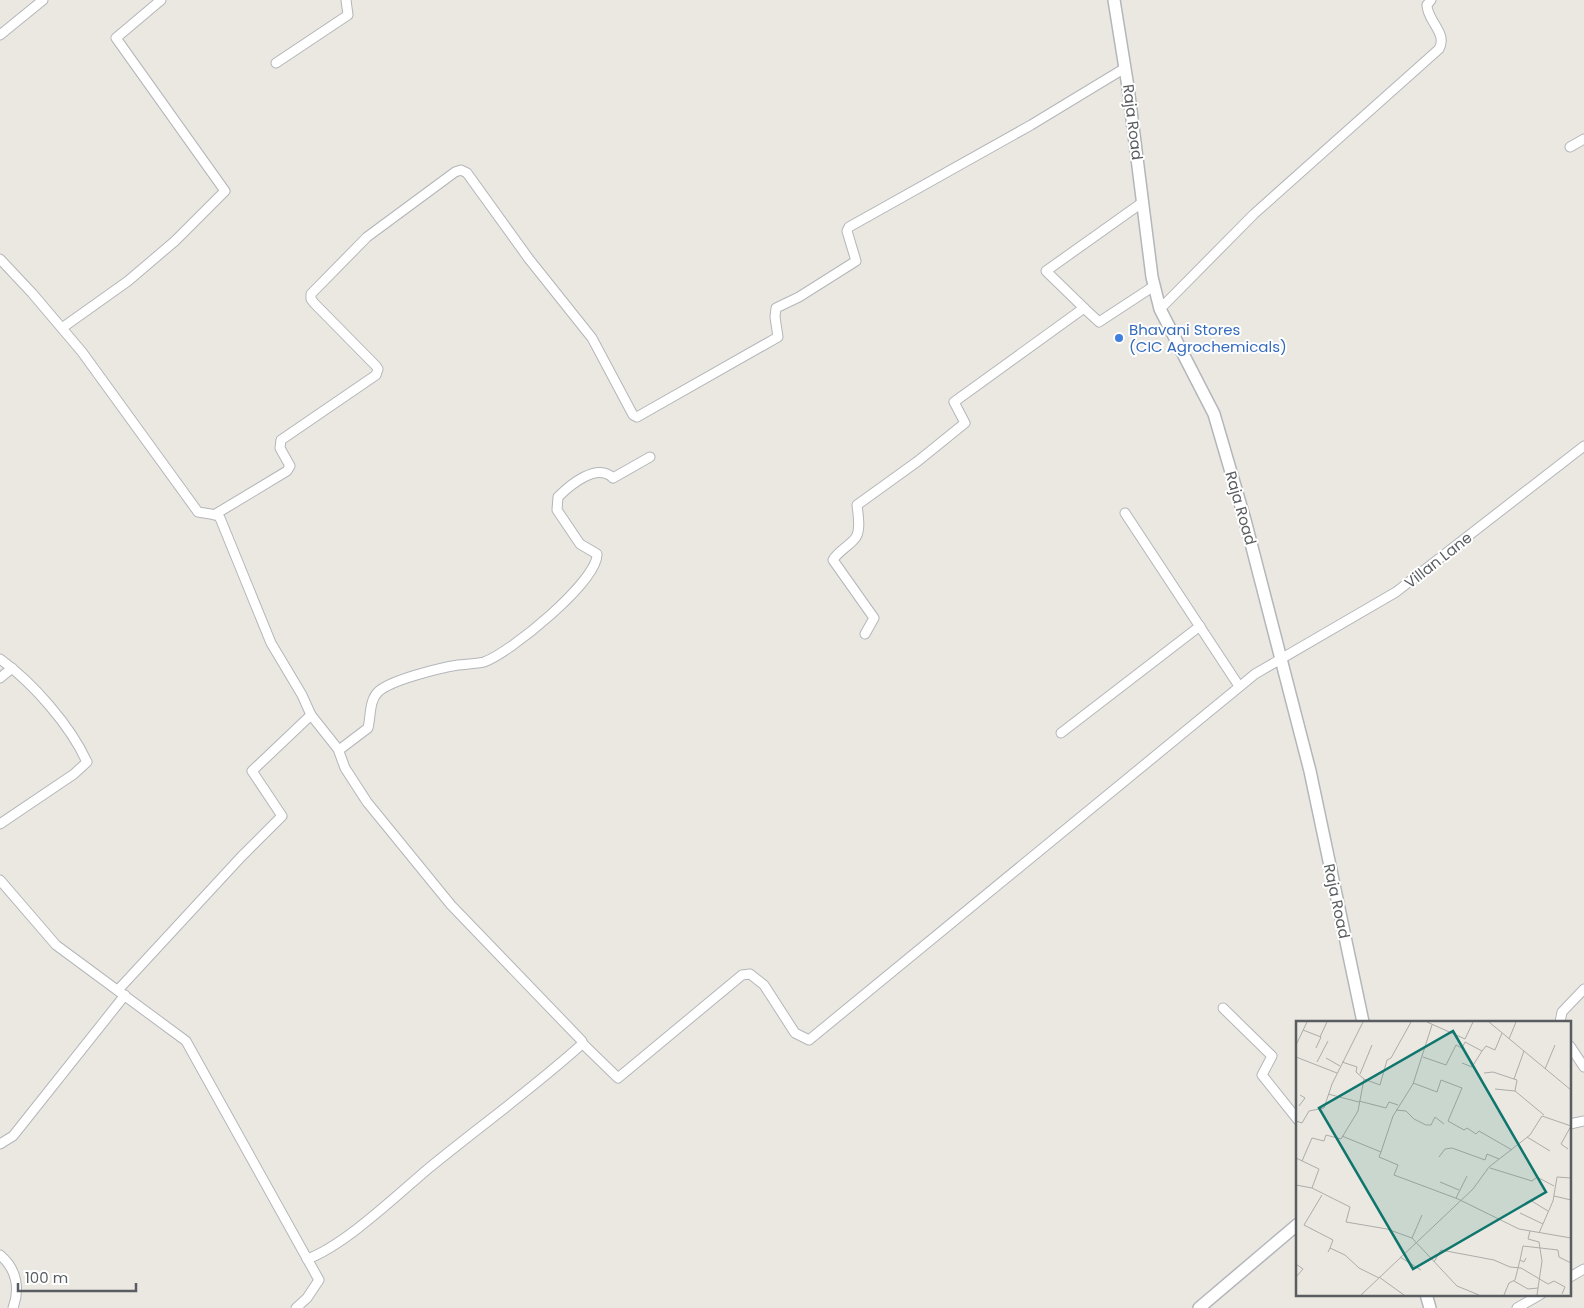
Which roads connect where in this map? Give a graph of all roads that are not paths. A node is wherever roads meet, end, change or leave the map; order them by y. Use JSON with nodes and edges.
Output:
{"nodes":[{"id":1,"x":43,"y":0,"type":"edge"},
{"id":2,"x":161,"y":0,"type":"edge"},
{"id":3,"x":346,"y":0,"type":"edge"},
{"id":4,"x":1114,"y":0,"type":"edge"},
{"id":5,"x":1431,"y":0,"type":"edge"},
{"id":6,"x":0,"y":36,"type":"edge"},
{"id":7,"x":276,"y":63,"type":"dead end"},
{"id":8,"x":1125,"y":68,"type":"junction"},
{"id":9,"x":1584,"y":139,"type":"edge"},
{"id":10,"x":1570,"y":147,"type":"dead end"},
{"id":11,"x":1143,"y":202,"type":"junction"},
{"id":12,"x":0,"y":259,"type":"edge"},
{"id":13,"x":1154,"y":286,"type":"junction"},
{"id":14,"x":1084,"y":308,"type":"junction"},
{"id":15,"x":1160,"y":309,"type":"junction"},
{"id":16,"x":62,"y":328,"type":"junction"},
{"id":17,"x":1584,"y":446,"type":"edge"},
{"id":18,"x":650,"y":457,"type":"dead end"},
{"id":19,"x":1125,"y":513,"type":"dead end"},
{"id":20,"x":214,"y":515,"type":"junction"},
{"id":21,"x":1200,"y":626,"type":"junction"},
{"id":22,"x":865,"y":634,"type":"dead end"},
{"id":23,"x":1280,"y":658,"type":"junction"},
{"id":24,"x":0,"y":659,"type":"edge"},
{"id":25,"x":12,"y":668,"type":"junction"},
{"id":26,"x":0,"y":678,"type":"edge"},
{"id":27,"x":1239,"y":686,"type":"junction"},
{"id":28,"x":311,"y":715,"type":"junction"},
{"id":29,"x":1061,"y":733,"type":"dead end"},
{"id":30,"x":339,"y":750,"type":"junction"},
{"id":31,"x":0,"y":824,"type":"edge"},
{"id":32,"x":0,"y":880,"type":"edge"},
{"id":33,"x":1584,"y":989,"type":"edge"},
{"id":34,"x":122,"y":993,"type":"junction"},
{"id":35,"x":1223,"y":1008,"type":"dead end"},
{"id":36,"x":1363,"y":1021,"type":"edge"},
{"id":37,"x":1560,"y":1021,"type":"edge"},
{"id":38,"x":582,"y":1043,"type":"junction"},
{"id":39,"x":1572,"y":1049,"type":"edge"},
{"id":40,"x":1584,"y":1067,"type":"edge"},
{"id":41,"x":1296,"y":1118,"type":"edge"},
{"id":42,"x":0,"y":1144,"type":"edge"},
{"id":43,"x":1296,"y":1226,"type":"edge"},
{"id":44,"x":0,"y":1255,"type":"edge"},
{"id":45,"x":307,"y":1259,"type":"junction"},
{"id":46,"x":1584,"y":1269,"type":"edge"},
{"id":47,"x":1572,"y":1276,"type":"edge"},
{"id":48,"x":1538,"y":1296,"type":"edge"},
{"id":49,"x":13,"y":1308,"type":"edge"},
{"id":50,"x":296,"y":1308,"type":"edge"},
{"id":51,"x":1199,"y":1308,"type":"edge"},
{"id":52,"x":1517,"y":1308,"type":"edge"}],
"edges":[{"from":1,"to":6,"type":"street"},
{"from":2,"to":16,"type":"street"},
{"from":3,"to":7,"type":"street"},
{"from":4,"to":8,"type":"street","name":"Raja Road"},
{"from":5,"to":15,"type":"street"},
{"from":8,"to":11,"type":"street","name":"Raja Road"},
{"from":8,"to":20,"type":"street"},
{"from":9,"to":10,"type":"street"},
{"from":11,"to":13,"type":"street","name":"Raja Road"},
{"from":11,"to":14,"type":"street"},
{"from":12,"to":16,"type":"street"},
{"from":13,"to":14,"type":"street"},
{"from":13,"to":15,"type":"street","name":"Raja Road"},
{"from":14,"to":22,"type":"street"},
{"from":15,"to":23,"type":"street","name":"Raja Road"},
{"from":16,"to":20,"type":"street"},
{"from":17,"to":23,"type":"street","name":"Villan Lane"},
{"from":18,"to":30,"type":"street"},
{"from":19,"to":21,"type":"street"},
{"from":20,"to":28,"type":"street"},
{"from":21,"to":27,"type":"street"},
{"from":21,"to":29,"type":"street"},
{"from":23,"to":27,"type":"street","name":"Villan Lane"},
{"from":23,"to":36,"type":"street","name":"Raja Road"},
{"from":24,"to":25,"type":"street"},
{"from":25,"to":26,"type":"street"},
{"from":25,"to":31,"type":"street"},
{"from":27,"to":38,"type":"street","name":"Villan Lane"},
{"from":28,"to":30,"type":"street"},
{"from":28,"to":34,"type":"street"},
{"from":30,"to":38,"type":"street"},
{"from":32,"to":34,"type":"street"},
{"from":33,"to":37,"type":"street"},
{"from":34,"to":42,"type":"street"},
{"from":34,"to":45,"type":"street"},
{"from":35,"to":41,"type":"street"},
{"from":38,"to":45,"type":"street"},
{"from":39,"to":40,"type":"street"},
{"from":43,"to":51,"type":"street"},
{"from":44,"to":49,"type":"street"},
{"from":45,"to":50,"type":"street"},
{"from":46,"to":47,"type":"street"},
{"from":48,"to":52,"type":"street"}]}
